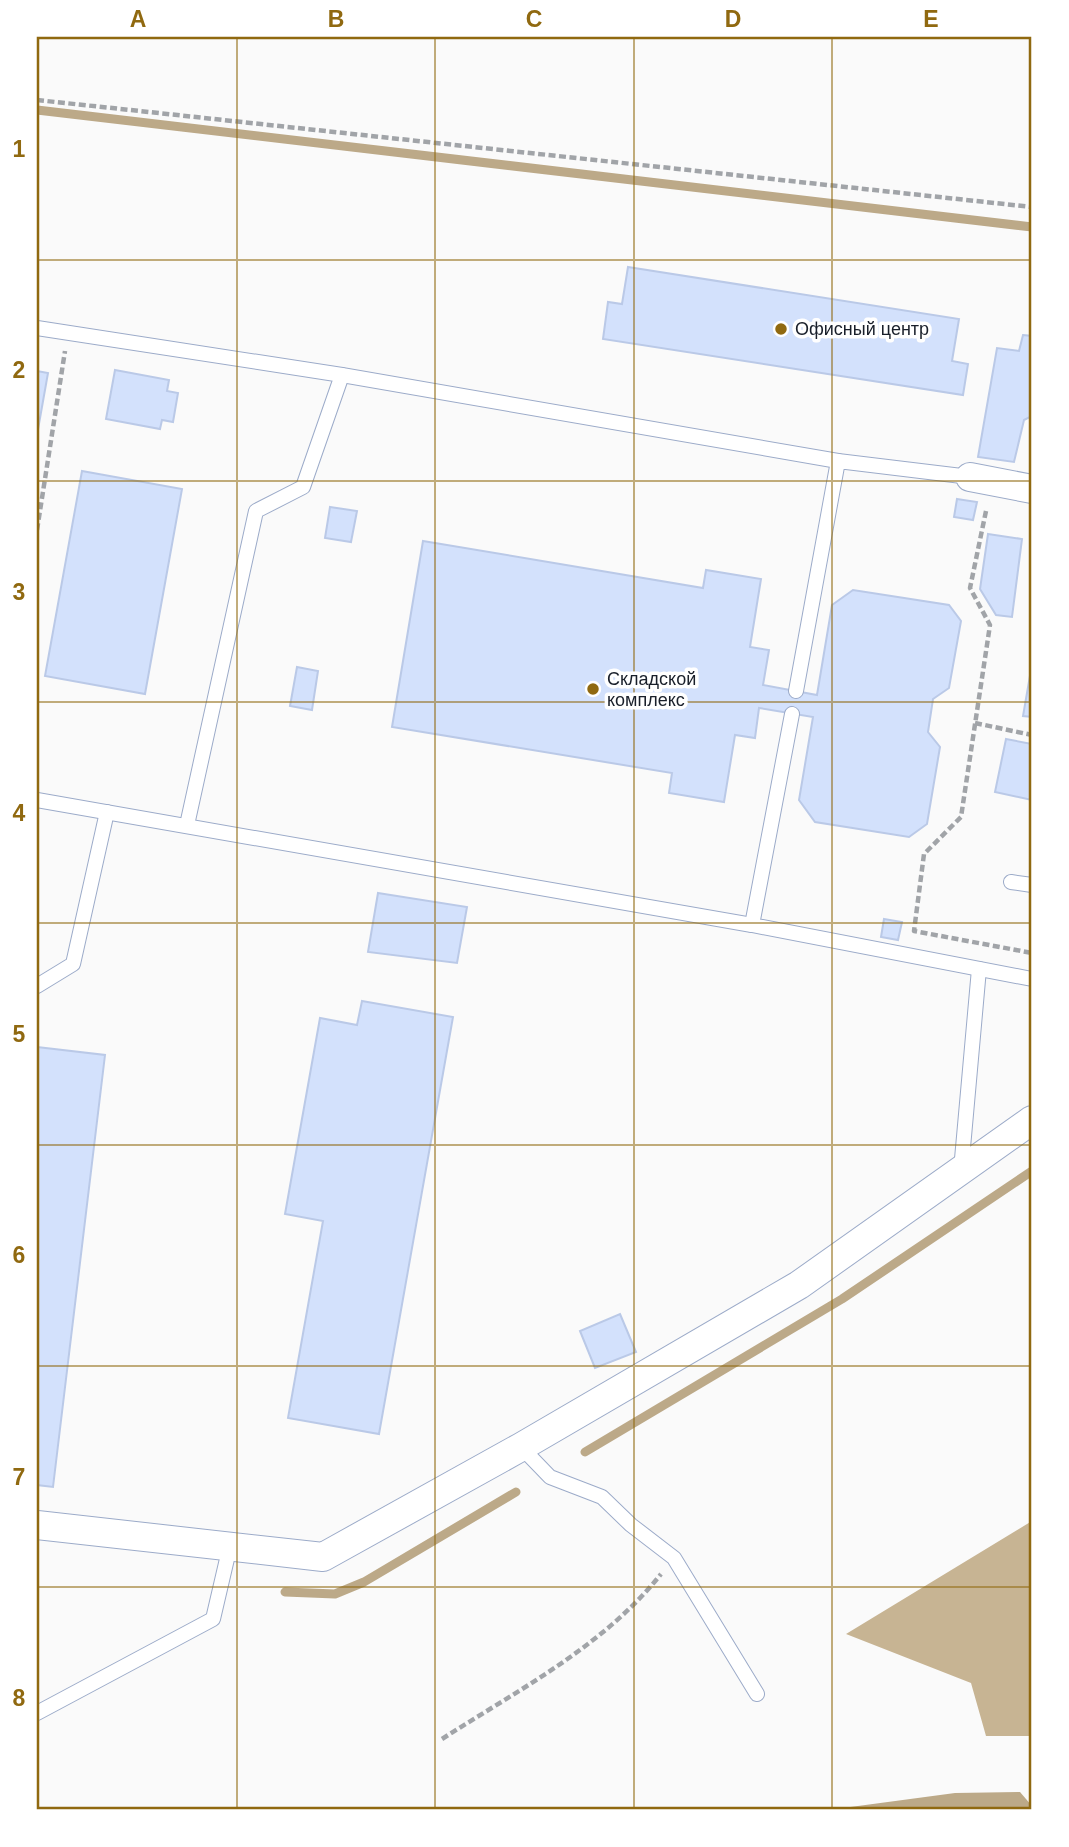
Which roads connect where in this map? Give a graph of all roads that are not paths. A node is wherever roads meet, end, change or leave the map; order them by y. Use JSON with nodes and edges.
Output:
{"nodes":[{"id":1,"x":37,"y":328,"type":"edge"},
{"id":2,"x":342,"y":375,"type":"junction"},
{"id":3,"x":838,"y":461,"type":"junction"},
{"id":4,"x":970,"y":477,"type":"joint"},
{"id":5,"x":1032,"y":489,"type":"edge"},
{"id":6,"x":796,"y":691,"type":"dead end"},
{"id":7,"x":792,"y":714,"type":"dead end"},
{"id":8,"x":37,"y":800,"type":"edge"},
{"id":9,"x":107,"y":811,"type":"junction"},
{"id":10,"x":187,"y":825,"type":"junction"},
{"id":11,"x":1011,"y":882,"type":"dead end"},
{"id":12,"x":1032,"y":885,"type":"edge"},
{"id":13,"x":752,"y":925,"type":"junction"},
{"id":14,"x":979,"y":969,"type":"junction"},
{"id":15,"x":1032,"y":978,"type":"edge"},
{"id":16,"x":37,"y":986,"type":"edge"},
{"id":17,"x":1032,"y":1120,"type":"edge"},
{"id":18,"x":961,"y":1170,"type":"junction"},
{"id":19,"x":521,"y":1447,"type":"junction"},
{"id":20,"x":37,"y":1525,"type":"edge"},
{"id":21,"x":229,"y":1546,"type":"junction"},
{"id":22,"x":757,"y":1695,"type":"dead end"},
{"id":23,"x":37,"y":1713,"type":"edge"}],
"edges":[{"from":1,"to":2,"type":"lane"},
{"from":2,"to":3,"type":"lane"},
{"from":2,"to":10,"type":"lane"},
{"from":3,"to":4,"type":"lane"},
{"from":3,"to":6,"type":"lane"},
{"from":4,"to":5,"type":"street"},
{"from":7,"to":13,"type":"lane"},
{"from":8,"to":9,"type":"lane"},
{"from":9,"to":10,"type":"lane"},
{"from":9,"to":16,"type":"lane"},
{"from":10,"to":13,"type":"lane"},
{"from":11,"to":12,"type":"lane"},
{"from":13,"to":14,"type":"lane"},
{"from":14,"to":15,"type":"lane"},
{"from":14,"to":18,"type":"lane"},
{"from":17,"to":18,"type":"street"},
{"from":18,"to":19,"type":"street"},
{"from":19,"to":21,"type":"street"},
{"from":19,"to":22,"type":"lane"},
{"from":20,"to":21,"type":"street"},
{"from":21,"to":23,"type":"lane"}]}
